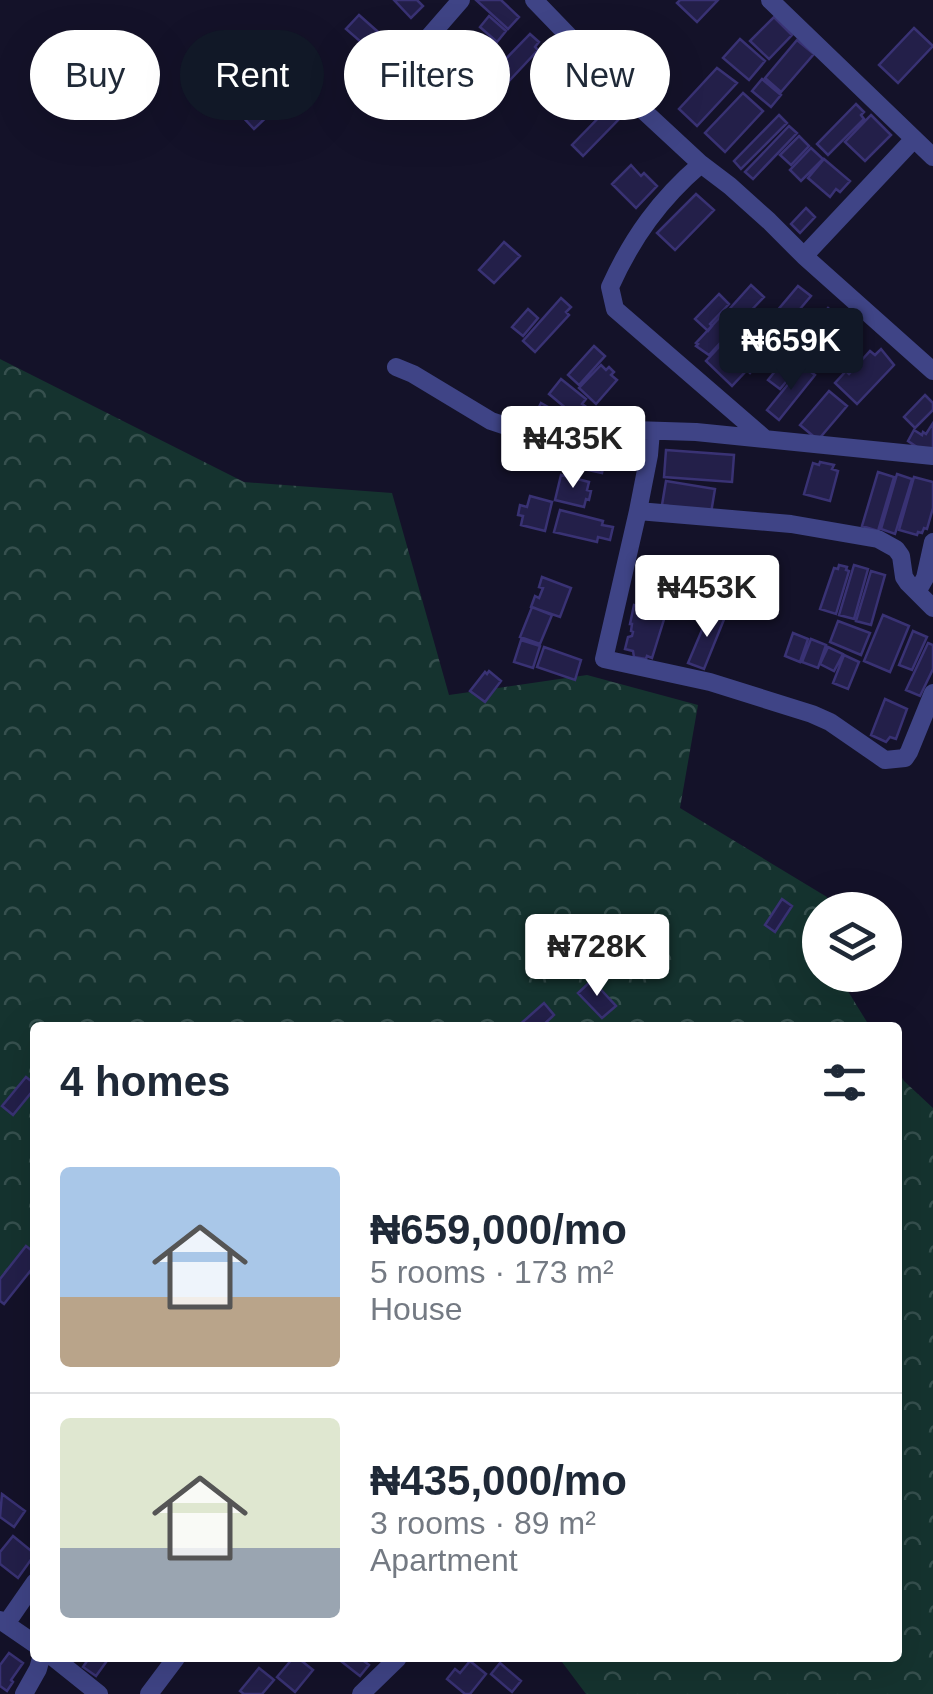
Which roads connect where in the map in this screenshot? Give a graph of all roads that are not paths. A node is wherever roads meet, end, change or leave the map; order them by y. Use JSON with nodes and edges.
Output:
{"nodes":[{"id":1,"x":460,"y":0,"type":"edge"},
{"id":2,"x":770,"y":0,"type":"edge"},
{"id":3,"x":545,"y":4,"type":"edge"},
{"id":4,"x":434,"y":30,"type":"edge"},
{"id":5,"x":913,"y":140,"type":"junction"},
{"id":6,"x":933,"y":157,"type":"edge"},
{"id":7,"x":701,"y":164,"type":"junction"},
{"id":8,"x":804,"y":256,"type":"junction"},
{"id":9,"x":396,"y":367,"type":"dead end"},
{"id":10,"x":933,"y":371,"type":"edge"},
{"id":11,"x":652,"y":431,"type":"junction"},
{"id":12,"x":763,"y":437,"type":"junction"},
{"id":13,"x":933,"y":456,"type":"edge"},
{"id":14,"x":638,"y":511,"type":"junction"},
{"id":15,"x":933,"y":542,"type":"edge"},
{"id":16,"x":917,"y":592,"type":"junction"},
{"id":17,"x":933,"y":608,"type":"edge"},
{"id":18,"x":933,"y":693,"type":"edge"},
{"id":19,"x":30,"y":1588,"type":"edge"},
{"id":20,"x":3,"y":1622,"type":"edge"},
{"id":21,"x":30,"y":1641,"type":"edge"},
{"id":22,"x":40,"y":1662,"type":"edge"},
{"id":23,"x":59,"y":1662,"type":"edge"},
{"id":24,"x":173,"y":1662,"type":"edge"},
{"id":25,"x":394,"y":1662,"type":"edge"},
{"id":26,"x":24,"y":1694,"type":"edge"},
{"id":27,"x":98,"y":1694,"type":"edge"},
{"id":28,"x":149,"y":1694,"type":"edge"},
{"id":29,"x":361,"y":1694,"type":"edge"}],
"edges":[{"from":1,"to":4,"type":"street"},
{"from":2,"to":5,"type":"street"},
{"from":3,"to":7,"type":"street"},
{"from":5,"to":6,"type":"street"},
{"from":5,"to":8,"type":"street"},
{"from":7,"to":8,"type":"street"},
{"from":7,"to":12,"type":"street"},
{"from":8,"to":10,"type":"street"},
{"from":9,"to":11,"type":"street"},
{"from":11,"to":12,"type":"street"},
{"from":11,"to":14,"type":"street"},
{"from":12,"to":13,"type":"street"},
{"from":14,"to":16,"type":"street"},
{"from":14,"to":18,"type":"street"},
{"from":15,"to":16,"type":"street"},
{"from":16,"to":17,"type":"street"},
{"from":19,"to":20,"type":"street"},
{"from":20,"to":21,"type":"street"},
{"from":22,"to":26,"type":"street"},
{"from":23,"to":27,"type":"street"},
{"from":24,"to":28,"type":"street"},
{"from":25,"to":29,"type":"street"}]}
